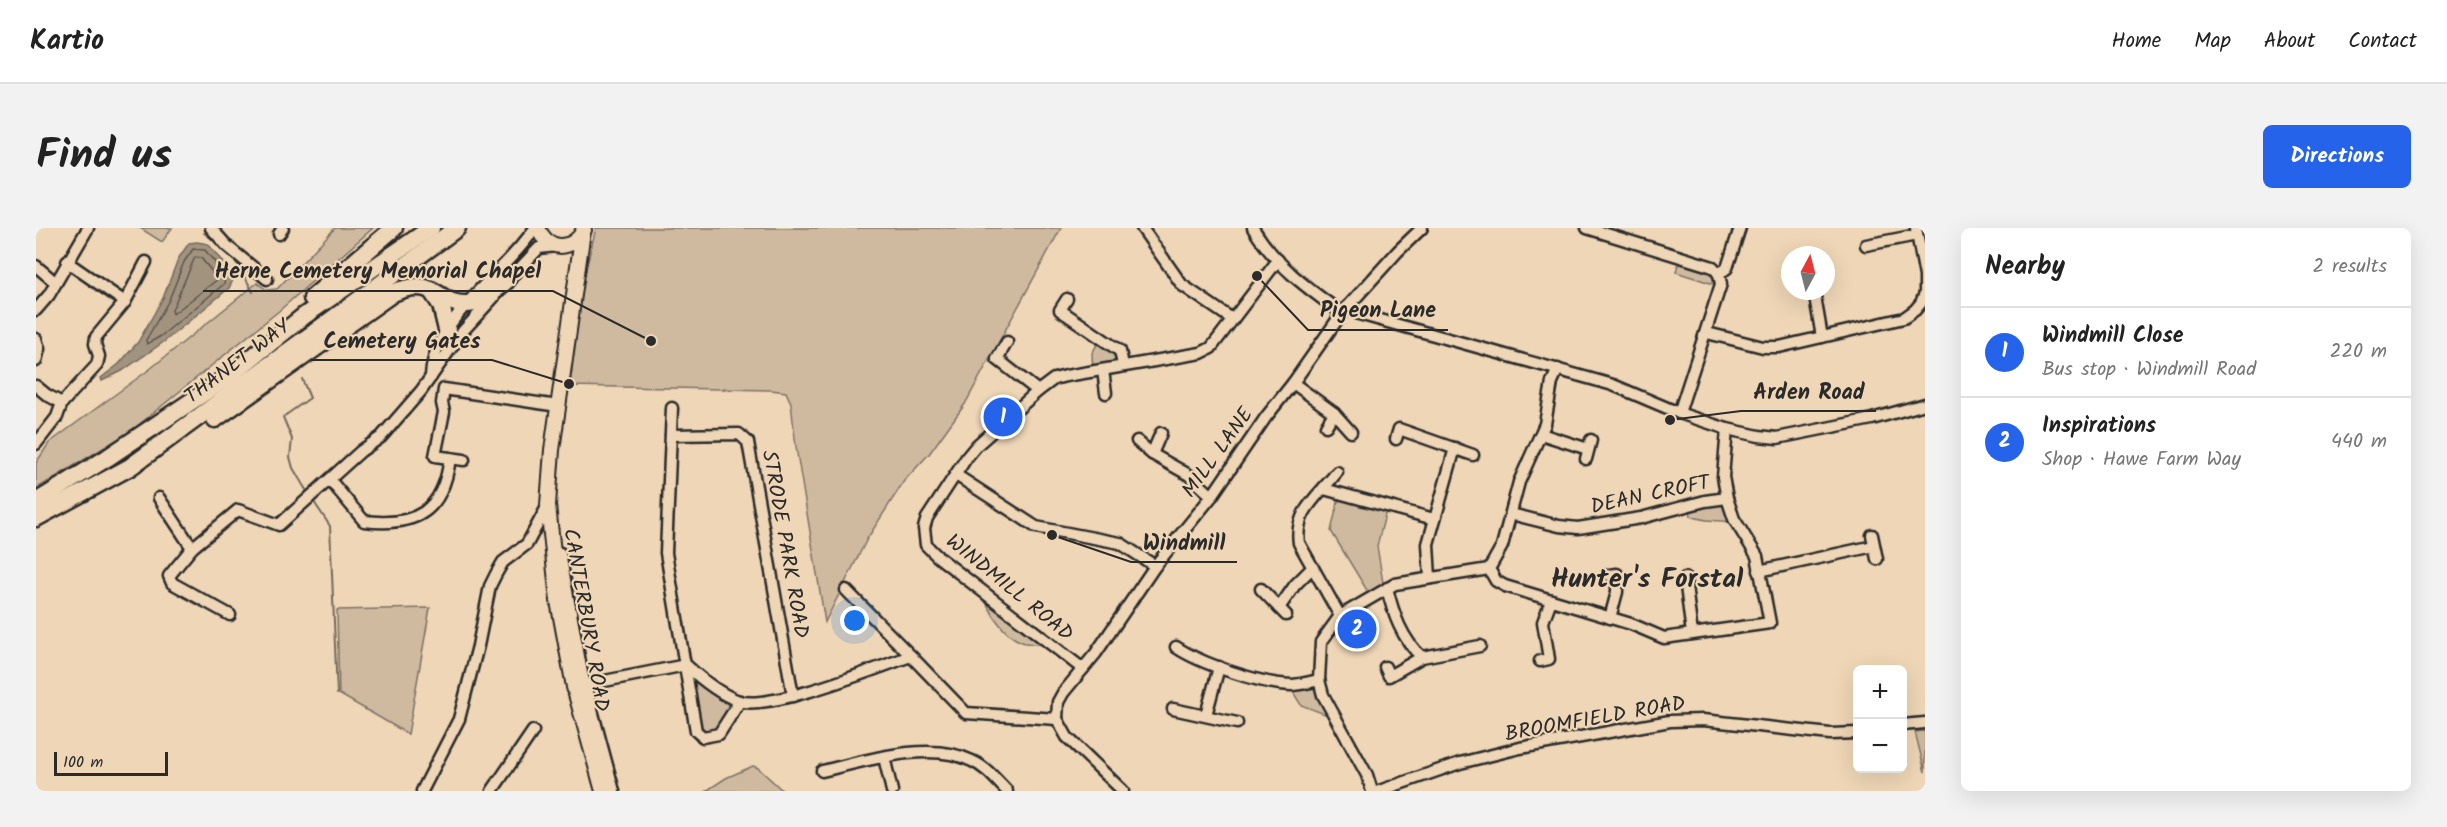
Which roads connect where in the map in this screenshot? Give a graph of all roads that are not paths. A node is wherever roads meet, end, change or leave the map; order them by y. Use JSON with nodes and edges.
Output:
{"nodes":[{"id":1,"x":88,"y":228,"type":"edge"},
{"id":2,"x":211,"y":228,"type":"edge"},
{"id":3,"x":394,"y":228,"type":"edge"},
{"id":4,"x":431,"y":228,"type":"edge"},
{"id":5,"x":457,"y":228,"type":"edge"},
{"id":6,"x":536,"y":228,"type":"edge"},
{"id":7,"x":1142,"y":228,"type":"edge"},
{"id":8,"x":1253,"y":228,"type":"edge"},
{"id":9,"x":1422,"y":228,"type":"edge"},
{"id":10,"x":1587,"y":228,"type":"edge"},
{"id":11,"x":1740,"y":228,"type":"edge"},
{"id":12,"x":584,"y":230,"type":"edge"},
{"id":13,"x":1916,"y":231,"type":"edge"},
{"id":14,"x":558,"y":246,"type":"junction"},
{"id":15,"x":1875,"y":247,"type":"dead end"},
{"id":16,"x":1278,"y":260,"type":"junction"},
{"id":17,"x":68,"y":262,"type":"junction"},
{"id":18,"x":146,"y":262,"type":"dead end"},
{"id":19,"x":36,"y":266,"type":"edge"},
{"id":20,"x":1719,"y":274,"type":"junction"},
{"id":21,"x":576,"y":276,"type":"junction"},
{"id":22,"x":267,"y":279,"type":"dead end"},
{"id":23,"x":507,"y":280,"type":"junction"},
{"id":24,"x":55,"y":282,"type":"junction"},
{"id":25,"x":429,"y":288,"type":"junction"},
{"id":26,"x":1067,"y":299,"type":"dead end"},
{"id":27,"x":1816,"y":300,"type":"edge"},
{"id":28,"x":126,"y":302,"type":"junction"},
{"id":29,"x":1923,"y":304,"type":"edge"},
{"id":30,"x":466,"y":305,"type":"junction"},
{"id":31,"x":36,"y":310,"type":"edge"},
{"id":32,"x":1345,"y":310,"type":"junction"},
{"id":33,"x":1232,"y":319,"type":"junction"},
{"id":34,"x":447,"y":330,"type":"junction"},
{"id":35,"x":1707,"y":333,"type":"junction"},
{"id":36,"x":1822,"y":337,"type":"junction"},
{"id":37,"x":36,"y":339,"type":"edge"},
{"id":38,"x":1007,"y":342,"type":"dead end"},
{"id":39,"x":36,"y":361,"type":"edge"},
{"id":40,"x":1124,"y":365,"type":"junction"},
{"id":41,"x":1558,"y":369,"type":"junction"},
{"id":42,"x":1103,"y":370,"type":"junction"},
{"id":43,"x":431,"y":377,"type":"junction"},
{"id":44,"x":1293,"y":383,"type":"junction"},
{"id":45,"x":36,"y":386,"type":"edge"},
{"id":46,"x":1038,"y":391,"type":"junction"},
{"id":47,"x":1106,"y":393,"type":"dead end"},
{"id":48,"x":62,"y":403,"type":"junction"},
{"id":49,"x":1925,"y":404,"type":"edge"},
{"id":50,"x":558,"y":406,"type":"junction"},
{"id":51,"x":672,"y":408,"type":"dead end"},
{"id":52,"x":176,"y":412,"type":"junction"},
{"id":53,"x":1334,"y":413,"type":"junction"},
{"id":54,"x":1679,"y":413,"type":"junction"},
{"id":55,"x":1326,"y":426,"type":"dead end"},
{"id":56,"x":1726,"y":429,"type":"junction"},
{"id":57,"x":1352,"y":432,"type":"dead end"},
{"id":58,"x":1161,"y":433,"type":"dead end"},
{"id":59,"x":1541,"y":434,"type":"junction"},
{"id":60,"x":671,"y":435,"type":"junction"},
{"id":61,"x":1396,"y":439,"type":"dead end"},
{"id":62,"x":1137,"y":441,"type":"dead end"},
{"id":63,"x":36,"y":444,"type":"edge"},
{"id":64,"x":1455,"y":448,"type":"junction"},
{"id":65,"x":1588,"y":450,"type":"dead end"},
{"id":66,"x":1152,"y":454,"type":"junction"},
{"id":67,"x":1473,"y":455,"type":"dead end"},
{"id":68,"x":450,"y":458,"type":"junction"},
{"id":69,"x":464,"y":460,"type":"dead end"},
{"id":70,"x":130,"y":467,"type":"junction"},
{"id":71,"x":1337,"y":472,"type":"dead end"},
{"id":72,"x":956,"y":475,"type":"junction"},
{"id":73,"x":330,"y":480,"type":"junction"},
{"id":74,"x":1324,"y":489,"type":"junction"},
{"id":75,"x":1212,"y":496,"type":"junction"},
{"id":76,"x":159,"y":498,"type":"dead end"},
{"id":77,"x":1727,"y":498,"type":"junction"},
{"id":78,"x":36,"y":501,"type":"edge"},
{"id":79,"x":548,"y":505,"type":"junction"},
{"id":80,"x":1511,"y":514,"type":"junction"},
{"id":81,"x":36,"y":518,"type":"edge"},
{"id":82,"x":1434,"y":519,"type":"junction"},
{"id":83,"x":192,"y":548,"type":"junction"},
{"id":84,"x":560,"y":553,"type":"dead end"},
{"id":85,"x":1877,"y":559,"type":"dead end"},
{"id":86,"x":1155,"y":566,"type":"junction"},
{"id":87,"x":1311,"y":568,"type":"junction"},
{"id":88,"x":1489,"y":568,"type":"junction"},
{"id":89,"x":1759,"y":571,"type":"junction"},
{"id":90,"x":1609,"y":575,"type":"dead end"},
{"id":91,"x":1430,"y":578,"type":"junction"},
{"id":92,"x":1685,"y":578,"type":"dead end"},
{"id":93,"x":1387,"y":588,"type":"junction"},
{"id":94,"x":1261,"y":589,"type":"dead end"},
{"id":95,"x":846,"y":590,"type":"dead end"},
{"id":96,"x":1551,"y":600,"type":"junction"},
{"id":97,"x":230,"y":615,"type":"dead end"},
{"id":98,"x":1340,"y":616,"type":"junction"},
{"id":99,"x":1610,"y":618,"type":"junction"},
{"id":100,"x":1692,"y":634,"type":"junction"},
{"id":101,"x":1480,"y":646,"type":"dead end"},
{"id":102,"x":1176,"y":647,"type":"dead end"},
{"id":103,"x":911,"y":656,"type":"junction"},
{"id":104,"x":1422,"y":657,"type":"junction"},
{"id":105,"x":1540,"y":661,"type":"dead end"},
{"id":106,"x":686,"y":665,"type":"junction"},
{"id":107,"x":1219,"y":667,"type":"junction"},
{"id":108,"x":1385,"y":668,"type":"dead end"},
{"id":109,"x":1083,"y":669,"type":"junction"},
{"id":110,"x":1319,"y":680,"type":"junction"},
{"id":111,"x":580,"y":686,"type":"junction"},
{"id":112,"x":793,"y":696,"type":"junction"},
{"id":113,"x":740,"y":701,"type":"junction"},
{"id":114,"x":1173,"y":709,"type":"dead end"},
{"id":115,"x":1206,"y":716,"type":"junction"},
{"id":116,"x":1057,"y":719,"type":"junction"},
{"id":117,"x":1237,"y":723,"type":"dead end"},
{"id":118,"x":1925,"y":723,"type":"edge"},
{"id":119,"x":1907,"y":724,"type":"edge"},
{"id":120,"x":532,"y":731,"type":"dead end"},
{"id":121,"x":1853,"y":734,"type":"edge"},
{"id":122,"x":884,"y":757,"type":"junction"},
{"id":123,"x":822,"y":771,"type":"dead end"},
{"id":124,"x":1114,"y":782,"type":"junction"},
{"id":125,"x":422,"y":791,"type":"edge"},
{"id":126,"x":492,"y":791,"type":"edge"},
{"id":127,"x":603,"y":791,"type":"edge"},
{"id":128,"x":614,"y":791,"type":"edge"},
{"id":129,"x":892,"y":791,"type":"edge"},
{"id":130,"x":1007,"y":791,"type":"edge"},
{"id":131,"x":1106,"y":791,"type":"edge"},
{"id":132,"x":1123,"y":791,"type":"edge"},
{"id":133,"x":1372,"y":791,"type":"edge"},
{"id":134,"x":1379,"y":791,"type":"edge"}],
"edges":[{"from":1,"to":17,"type":"street"},
{"from":2,"to":22,"type":"street"},
{"from":3,"to":52,"type":"highway"},
{"from":4,"to":52,"type":"highway","name":"THANET WAY"},
{"from":5,"to":70,"type":"highway","name":"THANET WAY"},
{"from":6,"to":14,"type":"main road"},
{"from":6,"to":30,"type":"street"},
{"from":7,"to":33,"type":"street"},
{"from":8,"to":16,"type":"street"},
{"from":9,"to":32,"type":"street","name":"MILL LANE"},
{"from":10,"to":20,"type":"street"},
{"from":11,"to":20,"type":"street"},
{"from":12,"to":14,"type":"main road"},
{"from":12,"to":21,"type":"main road","name":"CANTERBURY ROAD"},
{"from":13,"to":15,"type":"street"},
{"from":13,"to":29,"type":"street"},
{"from":14,"to":21,"type":"main road"},
{"from":14,"to":23,"type":"street"},
{"from":16,"to":32,"type":"street"},
{"from":16,"to":33,"type":"street","name":"WINDMILL ROAD"},
{"from":17,"to":24,"type":"street"},
{"from":17,"to":28,"type":"street"},
{"from":18,"to":28,"type":"street"},
{"from":19,"to":24,"type":"street"},
{"from":20,"to":35,"type":"street"},
{"from":21,"to":50,"type":"main road","name":"CANTERBURY ROAD"},
{"from":23,"to":30,"type":"highway"},
{"from":23,"to":43,"type":"street"},
{"from":24,"to":31,"type":"street"},
{"from":25,"to":30,"type":"highway"},
{"from":25,"to":34,"type":"highway"},
{"from":25,"to":70,"type":"highway"},
{"from":26,"to":40,"type":"street"},
{"from":27,"to":36,"type":"street"},
{"from":28,"to":48,"type":"street"},
{"from":29,"to":36,"type":"street"},
{"from":30,"to":34,"type":"street"},
{"from":32,"to":41,"type":"street"},
{"from":32,"to":44,"type":"street","name":"MILL LANE"},
{"from":33,"to":40,"type":"street","name":"WINDMILL ROAD"},
{"from":34,"to":43,"type":"street"},
{"from":35,"to":36,"type":"street"},
{"from":35,"to":54,"type":"street"},
{"from":37,"to":39,"type":"street"},
{"from":38,"to":46,"type":"street"},
{"from":40,"to":42,"type":"street","name":"WINDMILL ROAD"},
{"from":41,"to":54,"type":"street"},
{"from":41,"to":59,"type":"street"},
{"from":42,"to":46,"type":"street","name":"WINDMILL ROAD"},
{"from":42,"to":47,"type":"street"},
{"from":43,"to":73,"type":"street"},
{"from":44,"to":53,"type":"street"},
{"from":44,"to":75,"type":"street","name":"MILL LANE"},
{"from":45,"to":48,"type":"street"},
{"from":46,"to":72,"type":"street","name":"WINDMILL ROAD"},
{"from":48,"to":63,"type":"street"},
{"from":49,"to":56,"type":"street"},
{"from":50,"to":68,"type":"street"},
{"from":50,"to":79,"type":"main road","name":"CANTERBURY ROAD"},
{"from":51,"to":60,"type":"street"},
{"from":52,"to":78,"type":"highway","name":"THANET WAY"},
{"from":53,"to":55,"type":"street"},
{"from":53,"to":57,"type":"street"},
{"from":54,"to":56,"type":"street"},
{"from":56,"to":77,"type":"street"},
{"from":58,"to":66,"type":"street"},
{"from":59,"to":65,"type":"street"},
{"from":59,"to":80,"type":"street"},
{"from":60,"to":106,"type":"street"},
{"from":60,"to":112,"type":"street","name":"STRODE PARK ROAD"},
{"from":61,"to":64,"type":"street"},
{"from":62,"to":66,"type":"street"},
{"from":64,"to":67,"type":"street"},
{"from":64,"to":82,"type":"street"},
{"from":66,"to":75,"type":"street"},
{"from":68,"to":69,"type":"street"},
{"from":68,"to":73,"type":"street"},
{"from":70,"to":81,"type":"highway","name":"THANET WAY"},
{"from":71,"to":74,"type":"street"},
{"from":72,"to":86,"type":"street"},
{"from":72,"to":109,"type":"street","name":"WINDMILL ROAD"},
{"from":73,"to":83,"type":"street"},
{"from":74,"to":82,"type":"street"},
{"from":74,"to":87,"type":"street"},
{"from":75,"to":86,"type":"street","name":"MILL LANE"},
{"from":76,"to":83,"type":"street"},
{"from":77,"to":80,"type":"street","name":"DEAN CROFT"},
{"from":77,"to":89,"type":"street"},
{"from":79,"to":111,"type":"main road","name":"CANTERBURY ROAD"},
{"from":79,"to":125,"type":"street"},
{"from":80,"to":88,"type":"street"},
{"from":82,"to":91,"type":"street"},
{"from":83,"to":97,"type":"street"},
{"from":84,"to":111,"type":"street","name":"CANTERBURY ROAD"},
{"from":85,"to":89,"type":"street"},
{"from":86,"to":109,"type":"street","name":"MILL LANE"},
{"from":87,"to":94,"type":"street"},
{"from":87,"to":98,"type":"street"},
{"from":88,"to":91,"type":"street"},
{"from":88,"to":96,"type":"street"},
{"from":89,"to":100,"type":"street"},
{"from":90,"to":99,"type":"street"},
{"from":91,"to":93,"type":"street"},
{"from":92,"to":100,"type":"street"},
{"from":93,"to":98,"type":"street"},
{"from":93,"to":104,"type":"street"},
{"from":95,"to":103,"type":"street"},
{"from":96,"to":99,"type":"street"},
{"from":96,"to":105,"type":"street"},
{"from":98,"to":110,"type":"street"},
{"from":99,"to":100,"type":"street"},
{"from":101,"to":104,"type":"street"},
{"from":102,"to":107,"type":"street"},
{"from":103,"to":112,"type":"street"},
{"from":103,"to":116,"type":"street"},
{"from":104,"to":108,"type":"street"},
{"from":106,"to":111,"type":"street"},
{"from":106,"to":113,"type":"street"},
{"from":106,"to":113,"type":"street"},
{"from":107,"to":110,"type":"street"},
{"from":107,"to":115,"type":"street"},
{"from":109,"to":116,"type":"street","name":"MILL LANE"},
{"from":110,"to":133,"type":"street"},
{"from":111,"to":127,"type":"main road","name":"CANTERBURY ROAD"},
{"from":111,"to":128,"type":"street","name":"CANTERBURY ROAD"},
{"from":112,"to":113,"type":"street"},
{"from":114,"to":115,"type":"street"},
{"from":115,"to":117,"type":"street"},
{"from":116,"to":124,"type":"street"},
{"from":118,"to":119,"type":"street"},
{"from":120,"to":126,"type":"street"},
{"from":121,"to":134,"type":"street","name":"BROOMFIELD ROAD"},
{"from":122,"to":123,"type":"street"},
{"from":122,"to":129,"type":"street"},
{"from":122,"to":130,"type":"street"},
{"from":124,"to":131,"type":"street"},
{"from":124,"to":132,"type":"street"}]}
